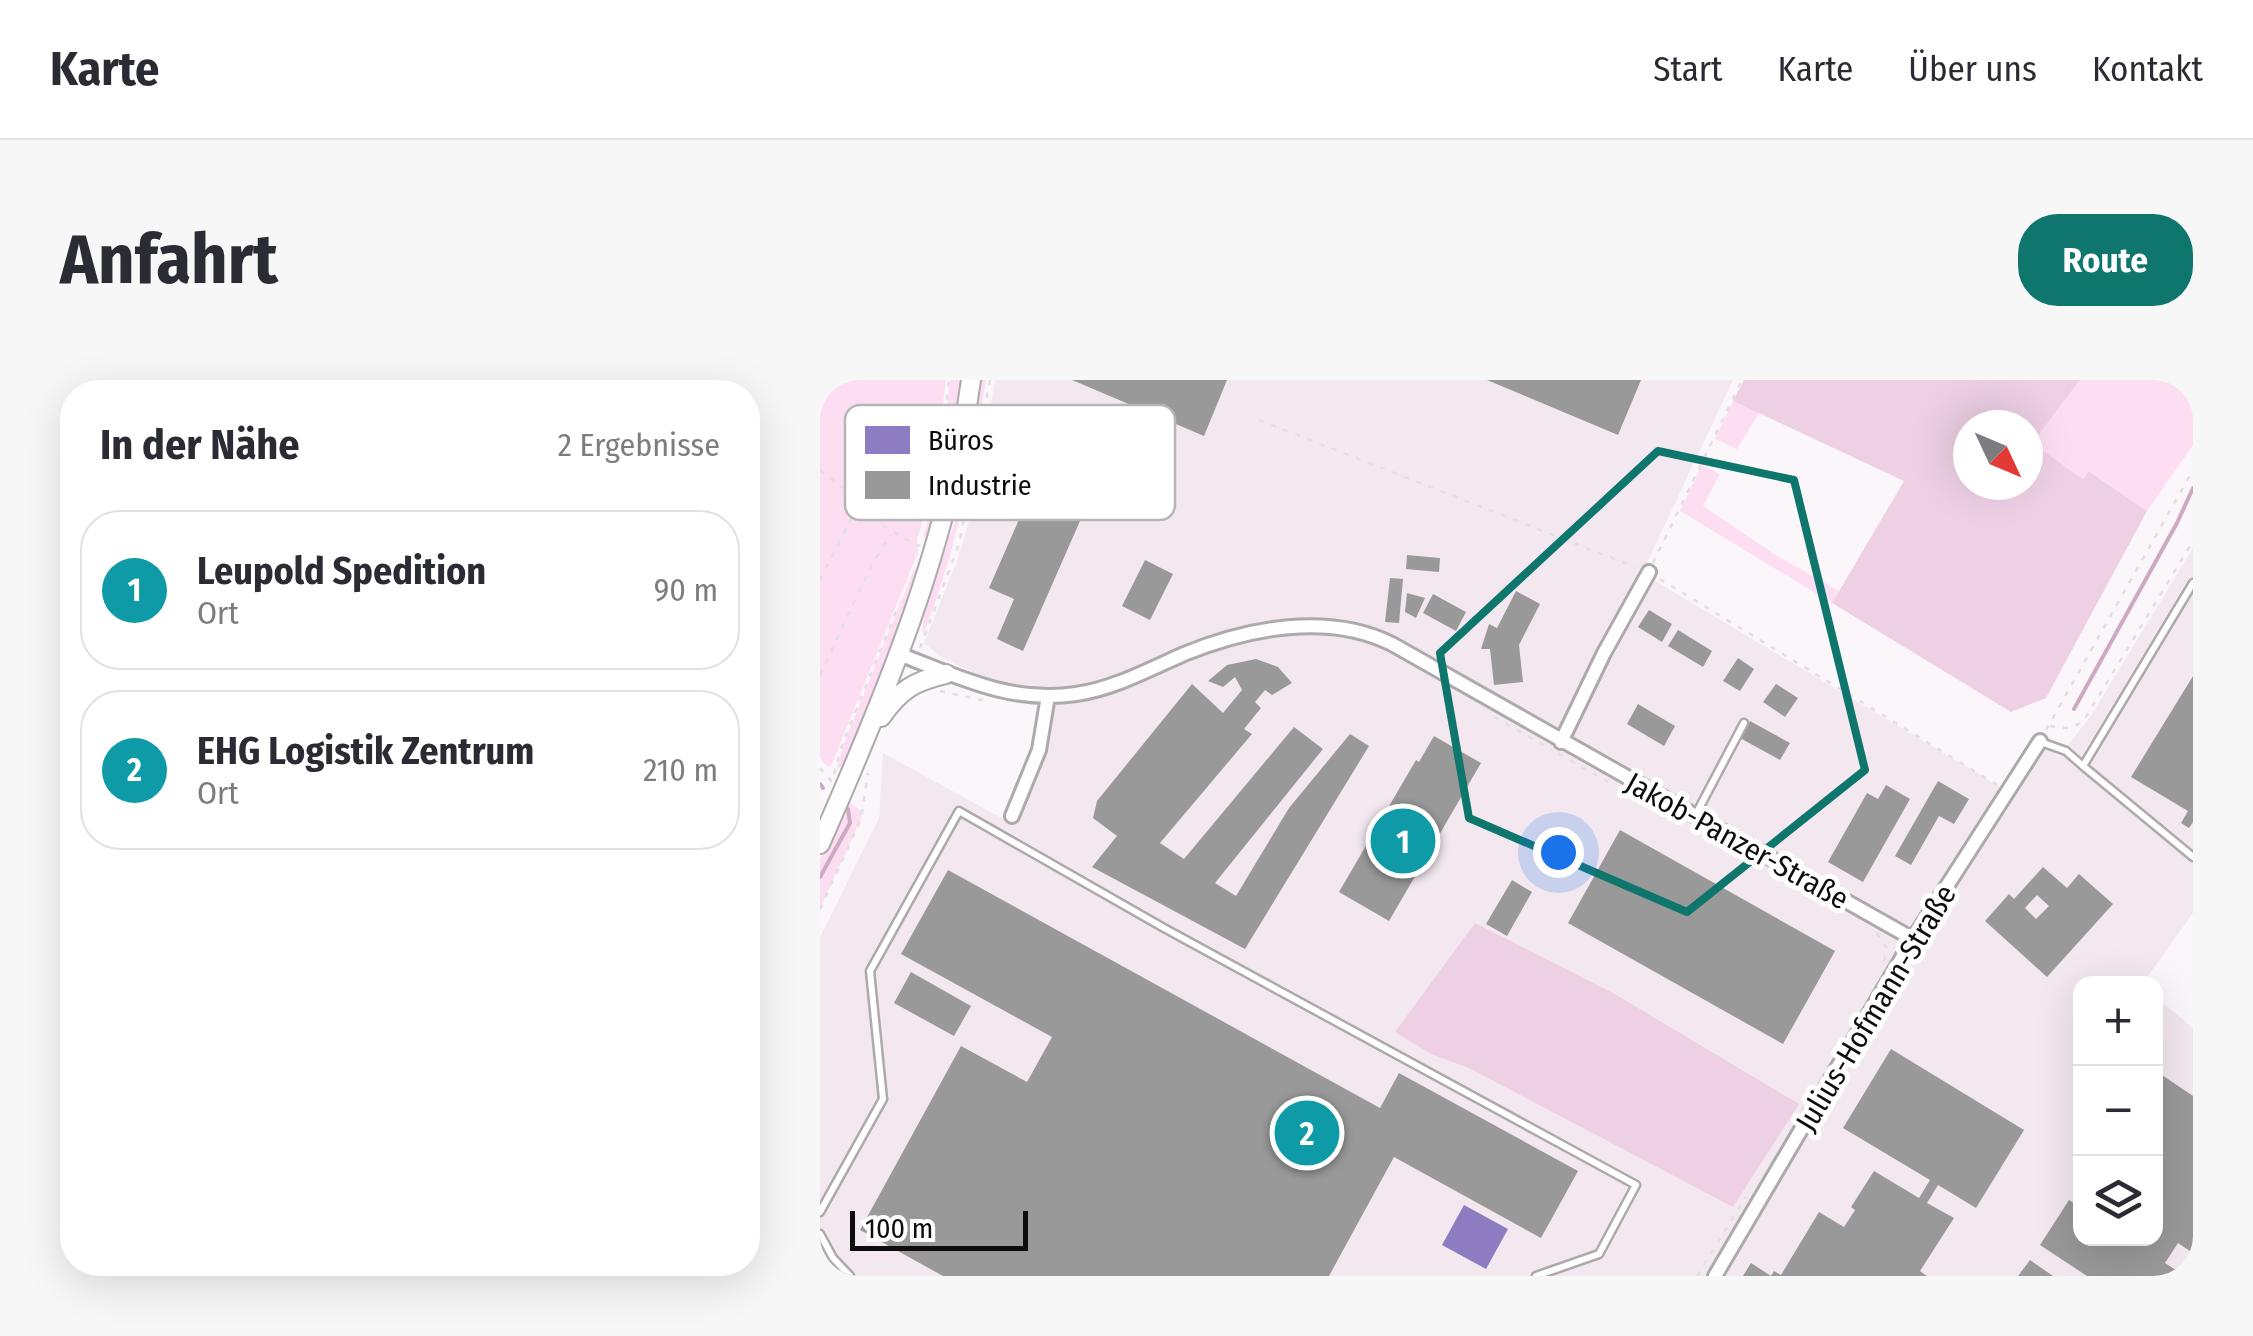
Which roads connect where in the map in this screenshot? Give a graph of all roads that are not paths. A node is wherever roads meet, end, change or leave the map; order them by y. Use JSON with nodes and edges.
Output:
{"nodes":[{"id":1,"x":971,"y":380,"type":"edge"},
{"id":2,"x":967,"y":405,"type":"edge"},
{"id":3,"x":944,"y":520,"type":"edge"},
{"id":4,"x":1648,"y":572,"type":"road end"},
{"id":5,"x":2193,"y":583,"type":"edge"},
{"id":6,"x":906,"y":657,"type":"junction"},
{"id":7,"x":946,"y":674,"type":"junction"},
{"id":8,"x":1048,"y":696,"type":"junction"},
{"id":9,"x":1744,"y":723,"type":"dead end"},
{"id":10,"x":2040,"y":741,"type":"joint"},
{"id":11,"x":1561,"y":742,"type":"junction"},
{"id":12,"x":861,"y":747,"type":"junction"},
{"id":13,"x":2083,"y":766,"type":"junction"},
{"id":14,"x":1012,"y":816,"type":"joint"},
{"id":15,"x":1694,"y":817,"type":"junction"},
{"id":16,"x":1003,"y":836,"type":"junction"},
{"id":17,"x":820,"y":844,"type":"edge"},
{"id":18,"x":2193,"y":857,"type":"edge"},
{"id":19,"x":1913,"y":939,"type":"junction"},
{"id":20,"x":820,"y":1212,"type":"edge"},
{"id":21,"x":820,"y":1234,"type":"edge"},
{"id":22,"x":850,"y":1276,"type":"edge"},
{"id":23,"x":1536,"y":1276,"type":"edge"},
{"id":24,"x":1715,"y":1276,"type":"edge"}],
"edges":[{"from":1,"to":2,"type":"street"},
{"from":3,"to":6,"type":"street"},
{"from":4,"to":11,"type":"street"},
{"from":5,"to":13,"type":"lane"},
{"from":6,"to":7,"type":"street","name":"Jakob-Panzer-Straße"},
{"from":6,"to":12,"type":"street"},
{"from":7,"to":8,"type":"street","name":"Jakob-Panzer-Straße"},
{"from":7,"to":12,"type":"street"},
{"from":8,"to":11,"type":"street","name":"Jakob-Panzer-Straße"},
{"from":8,"to":14,"type":"street"},
{"from":9,"to":15,"type":"lane"},
{"from":10,"to":13,"type":"lane"},
{"from":10,"to":19,"type":"street","name":"Julius-Hofmann-Straße"},
{"from":11,"to":15,"type":"street","name":"Jakob-Panzer-Straße"},
{"from":12,"to":17,"type":"street"},
{"from":13,"to":18,"type":"lane"},
{"from":14,"to":16,"type":"lane"},
{"from":15,"to":19,"type":"street","name":"Jakob-Panzer-Straße"},
{"from":16,"to":20,"type":"lane"},
{"from":16,"to":23,"type":"lane"},
{"from":19,"to":24,"type":"street","name":"Julius-Hofmann-Straße"},
{"from":21,"to":22,"type":"lane"}]}
